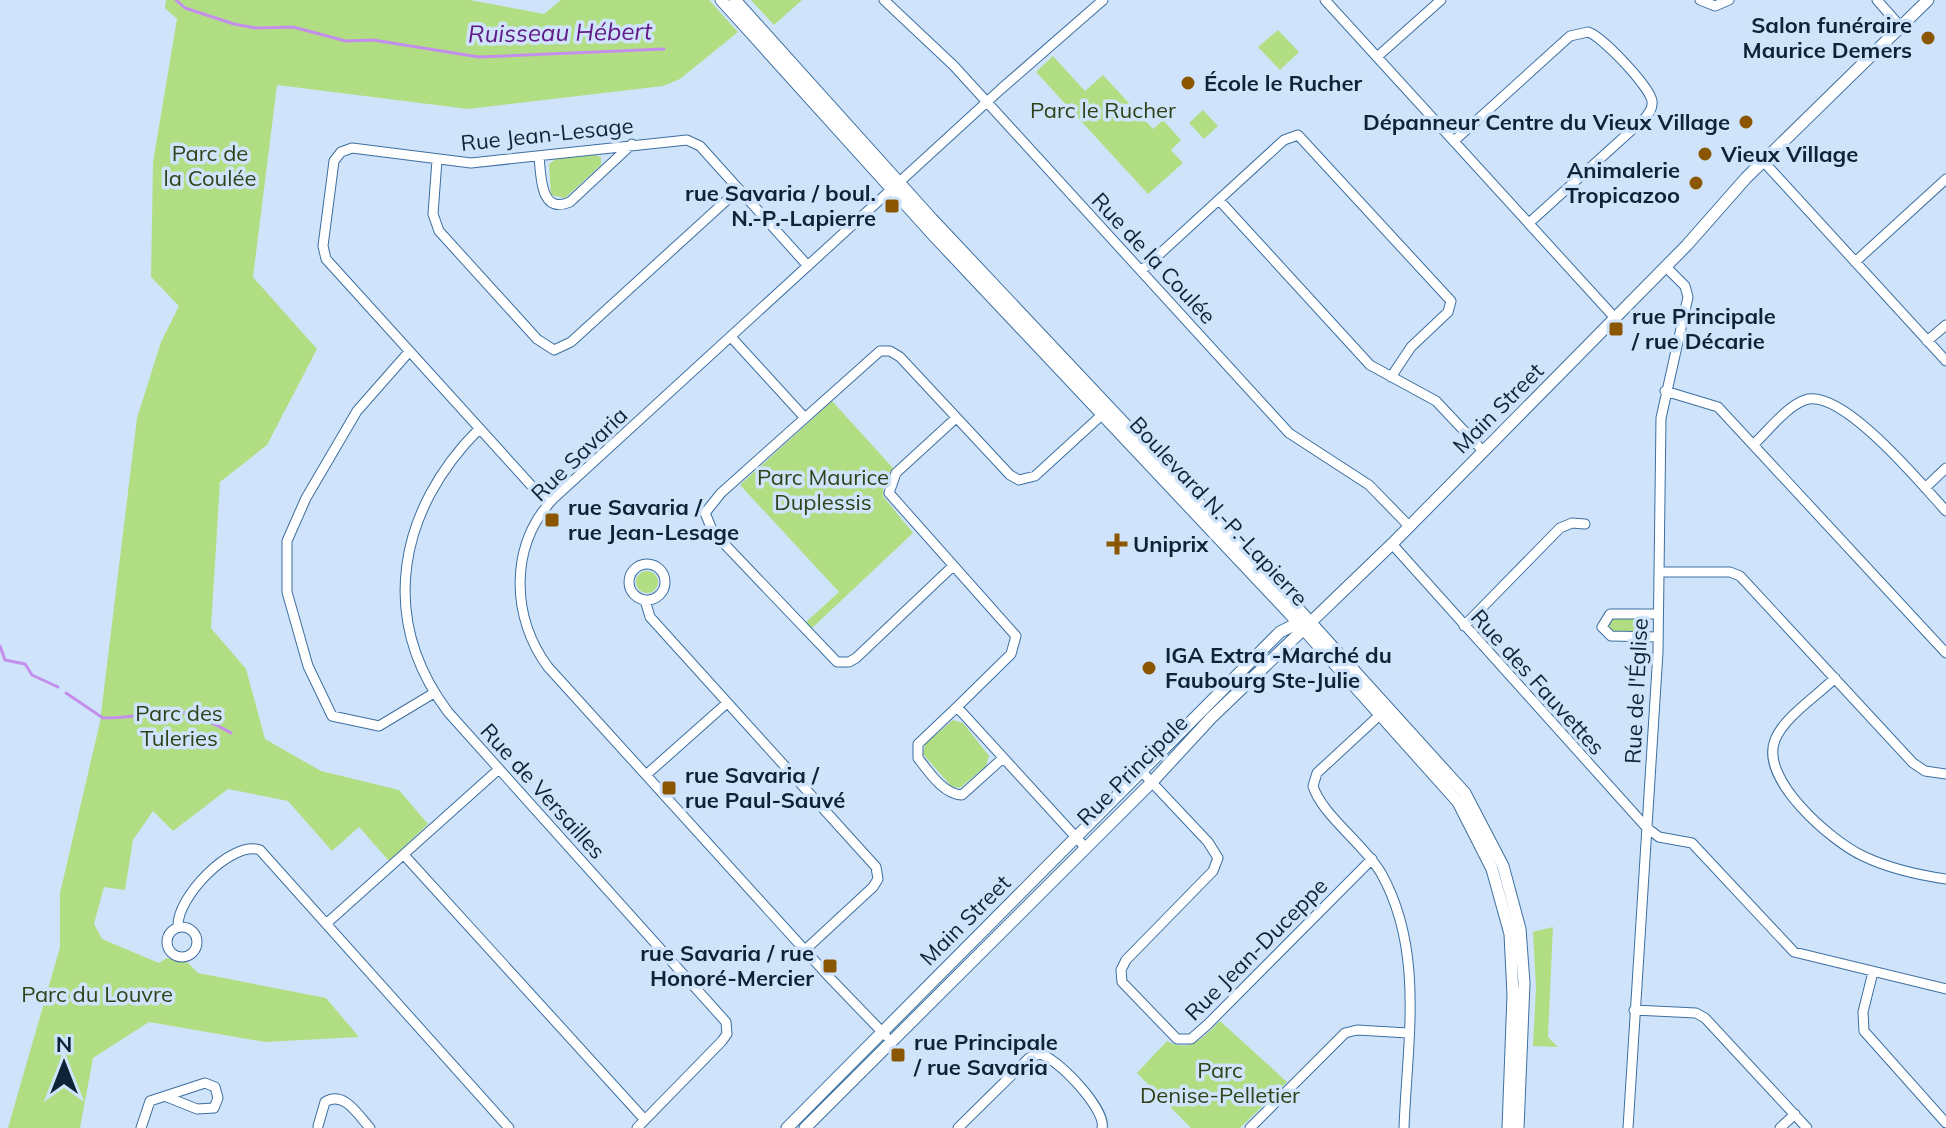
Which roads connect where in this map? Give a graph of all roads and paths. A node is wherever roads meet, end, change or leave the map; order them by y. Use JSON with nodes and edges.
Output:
{"nodes":[{"id":1,"x":721,"y":0,"type":"edge"},
{"id":2,"x":735,"y":0,"type":"edge"},
{"id":3,"x":884,"y":0,"type":"edge"},
{"id":4,"x":1103,"y":0,"type":"edge"},
{"id":5,"x":1325,"y":0,"type":"edge"},
{"id":6,"x":1441,"y":0,"type":"edge"},
{"id":7,"x":1700,"y":0,"type":"edge"},
{"id":8,"x":1729,"y":0,"type":"edge"},
{"id":9,"x":1877,"y":0,"type":"edge"},
{"id":10,"x":1928,"y":0,"type":"edge"},
{"id":11,"x":1900,"y":26,"type":"junction"},
{"id":12,"x":1377,"y":57,"type":"junction"},
{"id":13,"x":987,"y":102,"type":"junction"},
{"id":14,"x":1454,"y":141,"type":"junction"},
{"id":15,"x":632,"y":144,"type":"junction"},
{"id":16,"x":539,"y":156,"type":"junction"},
{"id":17,"x":437,"y":160,"type":"junction"},
{"id":18,"x":1763,"y":161,"type":"junction"},
{"id":19,"x":1946,"y":179,"type":"edge"},
{"id":20,"x":895,"y":186,"type":"junction"},
{"id":21,"x":739,"y":189,"type":"junction"},
{"id":22,"x":1219,"y":200,"type":"junction"},
{"id":23,"x":1529,"y":223,"type":"junction"},
{"id":24,"x":1855,"y":262,"type":"junction"},
{"id":25,"x":808,"y":266,"type":"junction"},
{"id":26,"x":1666,"y":267,"type":"junction"},
{"id":27,"x":1141,"y":271,"type":"junction"},
{"id":28,"x":1615,"y":318,"type":"junction"},
{"id":29,"x":1946,"y":325,"type":"edge"},
{"id":30,"x":731,"y":337,"type":"junction"},
{"id":31,"x":1927,"y":341,"type":"junction"},
{"id":32,"x":408,"y":353,"type":"junction"},
{"id":33,"x":1946,"y":361,"type":"edge"},
{"id":34,"x":1391,"y":377,"type":"junction"},
{"id":35,"x":1665,"y":391,"type":"junction"},
{"id":36,"x":1105,"y":412,"type":"junction"},
{"id":37,"x":805,"y":418,"type":"junction"},
{"id":38,"x":956,"y":418,"type":"junction"},
{"id":39,"x":479,"y":429,"type":"junction"},
{"id":40,"x":1754,"y":444,"type":"junction"},
{"id":41,"x":1483,"y":451,"type":"junction"},
{"id":42,"x":1946,"y":468,"type":"edge"},
{"id":43,"x":1925,"y":488,"type":"junction"},
{"id":44,"x":548,"y":504,"type":"junction"},
{"id":45,"x":1946,"y":511,"type":"edge"},
{"id":46,"x":1585,"y":524,"type":"dead end"},
{"id":47,"x":1409,"y":526,"type":"junction"},
{"id":48,"x":1392,"y":544,"type":"junction"},
{"id":49,"x":953,"y":566,"type":"junction"},
{"id":50,"x":1659,"y":572,"type":"junction"},
{"id":51,"x":645,"y":600,"type":"dead end"},
{"id":52,"x":1658,"y":614,"type":"junction"},
{"id":53,"x":1302,"y":624,"type":"junction"},
{"id":54,"x":1464,"y":626,"type":"junction"},
{"id":55,"x":1658,"y":637,"type":"junction"},
{"id":56,"x":1946,"y":653,"type":"edge"},
{"id":57,"x":1835,"y":678,"type":"junction"},
{"id":58,"x":434,"y":693,"type":"junction"},
{"id":59,"x":727,"y":703,"type":"junction"},
{"id":60,"x":957,"y":707,"type":"junction"},
{"id":61,"x":1384,"y":711,"type":"junction"},
{"id":62,"x":1003,"y":758,"type":"junction"},
{"id":63,"x":499,"y":769,"type":"junction"},
{"id":64,"x":1143,"y":773,"type":"junction"},
{"id":65,"x":1946,"y":774,"type":"edge"},
{"id":66,"x":646,"y":775,"type":"junction"},
{"id":67,"x":1152,"y":782,"type":"junction"},
{"id":68,"x":1647,"y":828,"type":"junction"},
{"id":69,"x":1080,"y":842,"type":"junction"},
{"id":70,"x":404,"y":855,"type":"junction"},
{"id":71,"x":1372,"y":859,"type":"junction"},
{"id":72,"x":1946,"y":879,"type":"edge"},
{"id":73,"x":327,"y":923,"type":"junction"},
{"id":74,"x":178,"y":927,"type":"dead end"},
{"id":75,"x":805,"y":950,"type":"junction"},
{"id":76,"x":1873,"y":972,"type":"junction"},
{"id":77,"x":1946,"y":989,"type":"edge"},
{"id":78,"x":1634,"y":1010,"type":"junction"},
{"id":79,"x":882,"y":1031,"type":"junction"},
{"id":80,"x":1408,"y":1033,"type":"junction"},
{"id":81,"x":892,"y":1041,"type":"junction"},
{"id":82,"x":167,"y":1097,"type":"junction"},
{"id":83,"x":1795,"y":1114,"type":"junction"},
{"id":84,"x":645,"y":1120,"type":"junction"},
{"id":85,"x":1946,"y":1123,"type":"edge"},
{"id":86,"x":322,"y":1127,"type":"edge"},
{"id":87,"x":1254,"y":1127,"type":"edge"},
{"id":88,"x":141,"y":1128,"type":"edge"},
{"id":89,"x":370,"y":1128,"type":"edge"},
{"id":90,"x":509,"y":1128,"type":"edge"},
{"id":91,"x":637,"y":1128,"type":"edge"},
{"id":92,"x":787,"y":1128,"type":"edge"},
{"id":93,"x":805,"y":1128,"type":"edge"},
{"id":94,"x":958,"y":1128,"type":"edge"},
{"id":95,"x":1102,"y":1128,"type":"edge"},
{"id":96,"x":1404,"y":1128,"type":"edge"},
{"id":97,"x":1508,"y":1128,"type":"edge"},
{"id":98,"x":1518,"y":1128,"type":"edge"},
{"id":99,"x":1628,"y":1128,"type":"edge"},
{"id":100,"x":1780,"y":1128,"type":"edge"},
{"id":101,"x":1807,"y":1128,"type":"edge"}],
"edges":[{"from":1,"to":20,"type":"street","name":"Boulevard N.-P.-Lapierre"},
{"from":2,"to":20,"type":"street","name":"Boulevard N.-P.-Lapierre"},
{"from":3,"to":13,"type":"street","name":"Rue de la Coulée"},
{"from":4,"to":13,"type":"street","name":"Rue Savaria"},
{"from":5,"to":12,"type":"street"},
{"from":6,"to":12,"type":"street"},
{"from":7,"to":8,"type":"street"},
{"from":9,"to":11,"type":"street"},
{"from":10,"to":11,"type":"street"},
{"from":11,"to":18,"type":"street"},
{"from":12,"to":14,"type":"street"},
{"from":13,"to":20,"type":"street","name":"Rue Savaria"},
{"from":13,"to":27,"type":"street","name":"Rue de la Coulée"},
{"from":14,"to":23,"type":"street"},
{"from":14,"to":23,"type":"street"},
{"from":15,"to":16,"type":"street","name":"Rue Jean-Lesage"},
{"from":15,"to":16,"type":"street"},
{"from":15,"to":21,"type":"street","name":"Rue Jean-Lesage"},
{"from":16,"to":17,"type":"street","name":"Rue Jean-Lesage"},
{"from":17,"to":21,"type":"street"},
{"from":17,"to":32,"type":"street","name":"Rue Jean-Lesage"},
{"from":18,"to":24,"type":"street"},
{"from":18,"to":26,"type":"street"},
{"from":19,"to":24,"type":"street"},
{"from":20,"to":25,"type":"street","name":"Rue Savaria"},
{"from":20,"to":36,"type":"street","name":"Boulevard N.-P.-Lapierre"},
{"from":21,"to":25,"type":"street","name":"Rue Jean-Lesage"},
{"from":22,"to":27,"type":"street"},
{"from":22,"to":34,"type":"street"},
{"from":22,"to":34,"type":"street"},
{"from":23,"to":28,"type":"street"},
{"from":24,"to":31,"type":"street"},
{"from":25,"to":30,"type":"street","name":"Rue Savaria"},
{"from":26,"to":28,"type":"street"},
{"from":26,"to":35,"type":"street","name":"Rue de l'Église"},
{"from":27,"to":47,"type":"street","name":"Rue de la Coulée"},
{"from":28,"to":41,"type":"street","name":"Main Street"},
{"from":29,"to":31,"type":"street"},
{"from":30,"to":37,"type":"street"},
{"from":30,"to":44,"type":"street","name":"Rue Savaria"},
{"from":31,"to":33,"type":"street"},
{"from":32,"to":39,"type":"street","name":"Rue Jean-Lesage"},
{"from":32,"to":58,"type":"street"},
{"from":34,"to":41,"type":"street"},
{"from":35,"to":40,"type":"street"},
{"from":35,"to":50,"type":"street","name":"Rue de l'Église"},
{"from":36,"to":38,"type":"street"},
{"from":36,"to":53,"type":"street","name":"Boulevard N.-P.-Lapierre"},
{"from":37,"to":38,"type":"street"},
{"from":37,"to":49,"type":"street"},
{"from":38,"to":49,"type":"street"},
{"from":39,"to":44,"type":"street","name":"Rue Jean-Lesage"},
{"from":39,"to":58,"type":"street","name":"Rue de Versailles"},
{"from":40,"to":43,"type":"street"},
{"from":40,"to":56,"type":"street"},
{"from":41,"to":47,"type":"street","name":"Main Street"},
{"from":42,"to":43,"type":"street"},
{"from":43,"to":45,"type":"street"},
{"from":44,"to":66,"type":"street","name":"Rue Savaria"},
{"from":46,"to":54,"type":"street"},
{"from":47,"to":48,"type":"street","name":"Rue Principale"},
{"from":48,"to":53,"type":"street","name":"Rue Principale"},
{"from":48,"to":54,"type":"street","name":"Rue des Fauvettes"},
{"from":49,"to":60,"type":"street"},
{"from":50,"to":52,"type":"street","name":"Rue de l'Église"},
{"from":50,"to":57,"type":"street"},
{"from":51,"to":59,"type":"street"},
{"from":52,"to":55,"type":"street","name":"Rue de l'Église"},
{"from":52,"to":55,"type":"street"},
{"from":53,"to":61,"type":"street","name":"Boulevard N.-P.-Lapierre"},
{"from":53,"to":64,"type":"street","name":"Rue Principale"},
{"from":53,"to":67,"type":"street","name":"Rue Principale"},
{"from":54,"to":68,"type":"street","name":"Rue des Fauvettes"},
{"from":55,"to":68,"type":"street","name":"Rue de l'Église"},
{"from":57,"to":65,"type":"street"},
{"from":57,"to":72,"type":"street"},
{"from":58,"to":63,"type":"street","name":"Rue de Versailles"},
{"from":59,"to":66,"type":"street"},
{"from":59,"to":75,"type":"street"},
{"from":60,"to":62,"type":"street"},
{"from":60,"to":62,"type":"street"},
{"from":61,"to":71,"type":"street"},
{"from":61,"to":97,"type":"street","name":"Boulevard N.-P.-Lapierre"},
{"from":61,"to":98,"type":"street","name":"Boulevard N.-P.-Lapierre"},
{"from":62,"to":69,"type":"street"},
{"from":63,"to":70,"type":"street"},
{"from":63,"to":84,"type":"street","name":"Rue de Versailles"},
{"from":64,"to":67,"type":"street","name":"Rue Jean-Duceppe"},
{"from":64,"to":69,"type":"street","name":"Rue Principale"},
{"from":66,"to":75,"type":"street","name":"Rue Savaria"},
{"from":67,"to":69,"type":"street","name":"Rue Principale"},
{"from":67,"to":71,"type":"street","name":"Rue Jean-Duceppe"},
{"from":68,"to":76,"type":"street","name":"Rue des Fauvettes"},
{"from":68,"to":78,"type":"street","name":"Rue de l'Église"},
{"from":69,"to":79,"type":"street","name":"Main Street"},
{"from":69,"to":81,"type":"street","name":"Main Street"},
{"from":70,"to":73,"type":"street"},
{"from":70,"to":84,"type":"street"},
{"from":71,"to":80,"type":"street"},
{"from":73,"to":74,"type":"street"},
{"from":73,"to":90,"type":"street"},
{"from":75,"to":79,"type":"street","name":"Rue Savaria"},
{"from":76,"to":77,"type":"street","name":"Rue des Fauvettes"},
{"from":76,"to":85,"type":"street"},
{"from":78,"to":83,"type":"street"},
{"from":78,"to":99,"type":"street","name":"Rue de l'Église"},
{"from":79,"to":81,"type":"street","name":"Rue Savaria"},
{"from":79,"to":92,"type":"street"},
{"from":80,"to":87,"type":"street"},
{"from":80,"to":96,"type":"street"},
{"from":81,"to":93,"type":"street"},
{"from":82,"to":82,"type":"street"},
{"from":82,"to":88,"type":"street"},
{"from":83,"to":100,"type":"street"},
{"from":83,"to":101,"type":"street"},
{"from":84,"to":91,"type":"street","name":"Rue de Versailles"},
{"from":86,"to":89,"type":"street"},
{"from":94,"to":95,"type":"street"}]}
